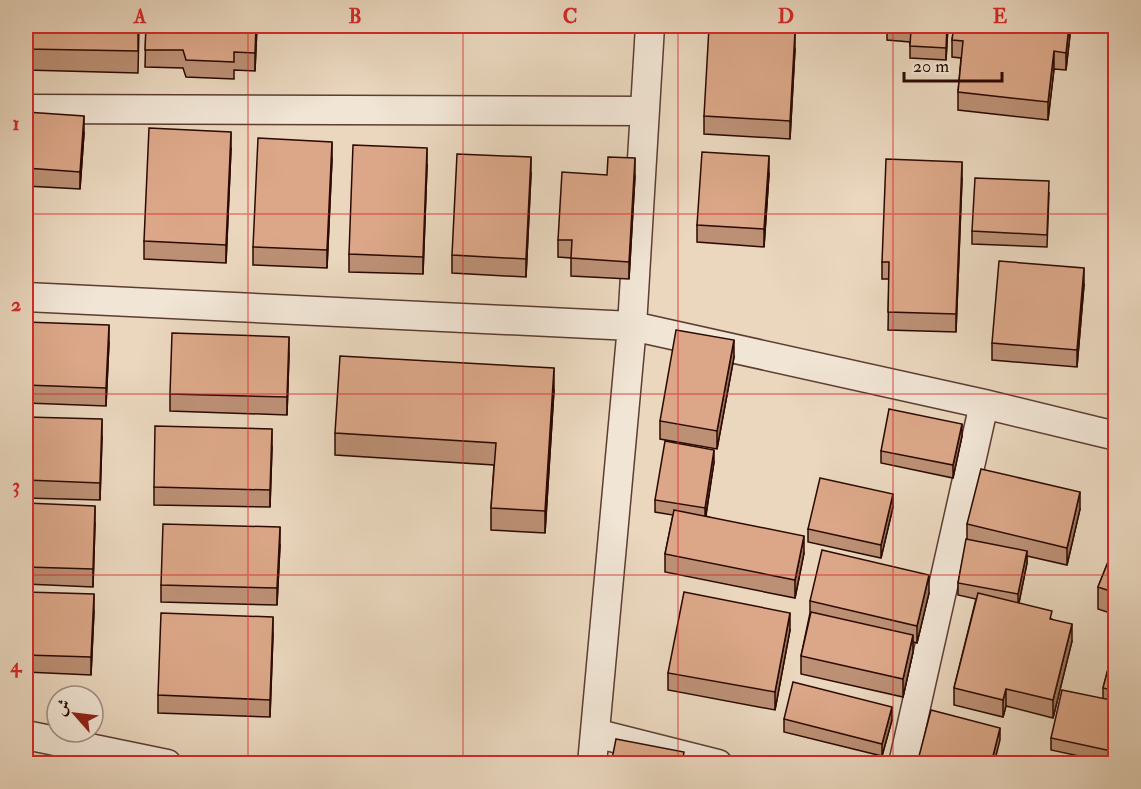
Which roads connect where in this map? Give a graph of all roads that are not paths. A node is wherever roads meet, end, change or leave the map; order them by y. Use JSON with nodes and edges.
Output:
{"nodes":[{"id":1,"x":650,"y":26,"type":"edge"},
{"id":2,"x":26,"y":109,"type":"edge"},
{"id":3,"x":645,"y":111,"type":"junction"},
{"id":4,"x":26,"y":297,"type":"edge"},
{"id":5,"x":632,"y":326,"type":"junction"},
{"id":6,"x":984,"y":404,"type":"junction"},
{"id":7,"x":1116,"y":436,"type":"edge"},
{"id":8,"x":595,"y":733,"type":"junction"},
{"id":9,"x":26,"y":735,"type":"edge"},
{"id":10,"x":166,"y":764,"type":"edge"},
{"id":11,"x":592,"y":764,"type":"edge"},
{"id":12,"x":718,"y":764,"type":"edge"},
{"id":13,"x":903,"y":764,"type":"edge"}],
"edges":[{"from":1,"to":3,"type":"street"},
{"from":2,"to":3,"type":"street"},
{"from":3,"to":5,"type":"street"},
{"from":4,"to":5,"type":"street"},
{"from":5,"to":6,"type":"street"},
{"from":5,"to":8,"type":"street"},
{"from":6,"to":7,"type":"street"},
{"from":6,"to":13,"type":"street"},
{"from":8,"to":11,"type":"street"},
{"from":8,"to":12,"type":"street"},
{"from":9,"to":10,"type":"street"}]}
